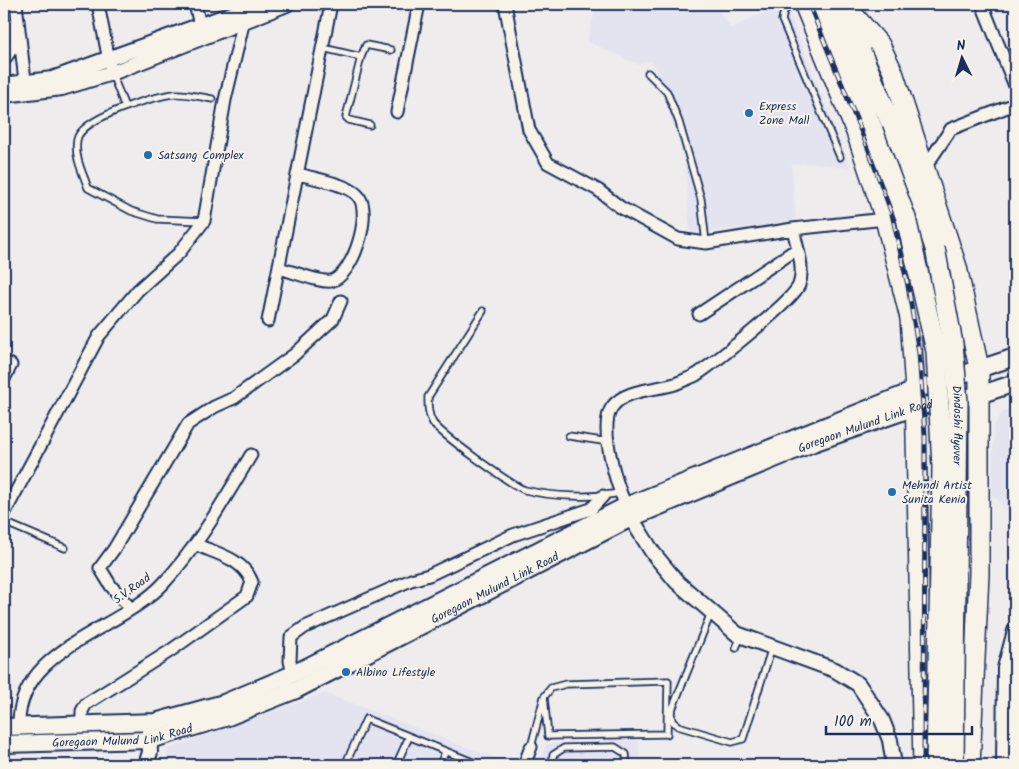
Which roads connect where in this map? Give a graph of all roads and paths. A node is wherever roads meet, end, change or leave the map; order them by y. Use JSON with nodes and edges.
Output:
{"nodes":[{"id":1,"x":16,"y":4,"type":"edge"},
{"id":2,"x":98,"y":4,"type":"edge"},
{"id":3,"x":195,"y":4,"type":"edge"},
{"id":4,"x":287,"y":4,"type":"edge"},
{"id":5,"x":331,"y":4,"type":"edge"},
{"id":6,"x":419,"y":4,"type":"edge"},
{"id":7,"x":505,"y":4,"type":"edge"},
{"id":8,"x":793,"y":4,"type":"edge"},
{"id":9,"x":804,"y":4,"type":"edge"},
{"id":10,"x":822,"y":4,"type":"edge"},
{"id":11,"x":843,"y":4,"type":"edge"},
{"id":12,"x":982,"y":4,"type":"edge"},
{"id":13,"x":989,"y":4,"type":"edge"},
{"id":14,"x":250,"y":10,"type":"edge"},
{"id":15,"x":4,"y":20,"type":"edge"},
{"id":16,"x":201,"y":31,"type":"junction"},
{"id":17,"x":998,"y":38,"type":"junction"},
{"id":18,"x":323,"y":48,"type":"junction"},
{"id":19,"x":391,"y":50,"type":"dead end"},
{"id":20,"x":360,"y":57,"type":"junction"},
{"id":21,"x":4,"y":60,"type":"edge"},
{"id":22,"x":110,"y":66,"type":"junction"},
{"id":23,"x":1015,"y":72,"type":"edge"},
{"id":24,"x":648,"y":74,"type":"dead end"},
{"id":25,"x":4,"y":85,"type":"edge"},
{"id":26,"x":1015,"y":86,"type":"edge"},
{"id":27,"x":26,"y":87,"type":"junction"},
{"id":28,"x":4,"y":95,"type":"edge"},
{"id":29,"x":212,"y":99,"type":"dead end"},
{"id":30,"x":1015,"y":104,"type":"edge"},
{"id":31,"x":125,"y":107,"type":"junction"},
{"id":32,"x":397,"y":112,"type":"dead end"},
{"id":33,"x":370,"y":124,"type":"dead end"},
{"id":34,"x":840,"y":157,"type":"dead end"},
{"id":35,"x":926,"y":166,"type":"junction"},
{"id":36,"x":299,"y":174,"type":"junction"},
{"id":37,"x":885,"y":219,"type":"junction"},
{"id":38,"x":204,"y":221,"type":"junction"},
{"id":39,"x":793,"y":229,"type":"junction"},
{"id":40,"x":706,"y":243,"type":"junction"},
{"id":41,"x":797,"y":249,"type":"junction"},
{"id":42,"x":279,"y":268,"type":"junction"},
{"id":43,"x":341,"y":301,"type":"dead end"},
{"id":44,"x":483,"y":311,"type":"dead end"},
{"id":45,"x":699,"y":314,"type":"dead end"},
{"id":46,"x":268,"y":321,"type":"dead end"},
{"id":47,"x":1015,"y":357,"type":"edge"},
{"id":48,"x":4,"y":361,"type":"edge"},
{"id":49,"x":979,"y":368,"type":"junction"},
{"id":50,"x":4,"y":379,"type":"edge"},
{"id":51,"x":1015,"y":383,"type":"edge"},
{"id":52,"x":979,"y":395,"type":"junction"},
{"id":53,"x":916,"y":398,"type":"junction"},
{"id":54,"x":569,"y":436,"type":"dead end"},
{"id":55,"x":609,"y":442,"type":"junction"},
{"id":56,"x":251,"y":455,"type":"dead end"},
{"id":57,"x":603,"y":496,"type":"junction"},
{"id":58,"x":625,"y":506,"type":"junction"},
{"id":59,"x":4,"y":514,"type":"edge"},
{"id":60,"x":4,"y":522,"type":"edge"},
{"id":61,"x":917,"y":531,"type":"junction"},
{"id":62,"x":979,"y":532,"type":"junction"},
{"id":63,"x":197,"y":544,"type":"junction"},
{"id":64,"x":65,"y":548,"type":"dead end"},
{"id":65,"x":131,"y":609,"type":"junction"},
{"id":66,"x":711,"y":612,"type":"junction"},
{"id":67,"x":1015,"y":631,"type":"edge"},
{"id":68,"x":772,"y":647,"type":"junction"},
{"id":69,"x":331,"y":663,"type":"junction"},
{"id":70,"x":293,"y":674,"type":"junction"},
{"id":71,"x":544,"y":697,"type":"junction"},
{"id":72,"x":149,"y":722,"type":"junction"},
{"id":73,"x":82,"y":725,"type":"junction"},
{"id":74,"x":11,"y":727,"type":"edge"},
{"id":75,"x":408,"y":737,"type":"junction"},
{"id":76,"x":4,"y":744,"type":"edge"},
{"id":77,"x":531,"y":747,"type":"joint"},
{"id":78,"x":445,"y":752,"type":"junction"},
{"id":79,"x":148,"y":753,"type":"edge"},
{"id":80,"x":155,"y":765,"type":"edge"},
{"id":81,"x":345,"y":765,"type":"edge"},
{"id":82,"x":396,"y":765,"type":"edge"},
{"id":83,"x":440,"y":765,"type":"edge"},
{"id":84,"x":480,"y":765,"type":"edge"},
{"id":85,"x":524,"y":765,"type":"edge"},
{"id":86,"x":552,"y":765,"type":"edge"},
{"id":87,"x":626,"y":765,"type":"edge"},
{"id":88,"x":894,"y":765,"type":"edge"},
{"id":89,"x":923,"y":765,"type":"edge"},
{"id":90,"x":936,"y":765,"type":"edge"},
{"id":91,"x":954,"y":765,"type":"edge"},
{"id":92,"x":970,"y":765,"type":"edge"},
{"id":93,"x":1004,"y":765,"type":"edge"}],
"edges":[{"from":1,"to":27,"type":"street"},
{"from":2,"to":22,"type":"street"},
{"from":3,"to":16,"type":"street"},
{"from":4,"to":14,"type":"street"},
{"from":5,"to":18,"type":"street"},
{"from":6,"to":32,"type":"street"},
{"from":7,"to":40,"type":"street"},
{"from":8,"to":34,"type":"lane"},
{"from":9,"to":37,"type":"highway"},
{"from":10,"to":90,"type":"highway","name":"Dindoshi flyover","bridge":true},
{"from":11,"to":35,"type":"highway"},
{"from":11,"to":91,"type":"highway","name":"Dindoshi flyover","bridge":true},
{"from":12,"to":17,"type":"street"},
{"from":13,"to":17,"type":"street"},
{"from":14,"to":16,"type":"street"},
{"from":14,"to":38,"type":"street"},
{"from":15,"to":21,"type":"street"},
{"from":16,"to":22,"type":"street"},
{"from":17,"to":23,"type":"street"},
{"from":17,"to":26,"type":"street"},
{"from":18,"to":20,"type":"lane"},
{"from":18,"to":36,"type":"street"},
{"from":19,"to":20,"type":"lane"},
{"from":20,"to":33,"type":"lane"},
{"from":22,"to":27,"type":"street"},
{"from":22,"to":31,"type":"lane"},
{"from":24,"to":40,"type":"lane"},
{"from":25,"to":27,"type":"street"},
{"from":27,"to":28,"type":"street"},
{"from":29,"to":31,"type":"lane"},
{"from":30,"to":35,"type":"street"},
{"from":31,"to":38,"type":"lane"},
{"from":35,"to":49,"type":"highway"},
{"from":36,"to":42,"type":"street"},
{"from":36,"to":42,"type":"street"},
{"from":37,"to":39,"type":"street"},
{"from":37,"to":53,"type":"highway"},
{"from":38,"to":59,"type":"street"},
{"from":39,"to":40,"type":"street"},
{"from":39,"to":41,"type":"street"},
{"from":41,"to":45,"type":"street"},
{"from":41,"to":55,"type":"street"},
{"from":42,"to":46,"type":"street"},
{"from":43,"to":65,"type":"street"},
{"from":44,"to":57,"type":"lane"},
{"from":47,"to":49,"type":"main road"},
{"from":48,"to":50,"type":"street"},
{"from":49,"to":52,"type":"highway"},
{"from":49,"to":53,"type":"main road"},
{"from":51,"to":52,"type":"main road","name":"Goregaon Mulund Link Road"},
{"from":52,"to":53,"type":"main road","name":"Goregaon Mulund Link Road"},
{"from":52,"to":62,"type":"highway"},
{"from":53,"to":58,"type":"main road","name":"Goregaon Mulund Link Road"},
{"from":53,"to":61,"type":"highway"},
{"from":54,"to":55,"type":"lane"},
{"from":55,"to":58,"type":"street"},
{"from":56,"to":63,"type":"street","name":"S.V.Road"},
{"from":57,"to":58,"type":"lane"},
{"from":57,"to":70,"type":"street"},
{"from":58,"to":66,"type":"street"},
{"from":58,"to":69,"type":"main road","name":"Goregaon Mulund Link Road"},
{"from":60,"to":64,"type":"lane"},
{"from":61,"to":62,"type":"highway"},
{"from":61,"to":89,"type":"highway"},
{"from":62,"to":92,"type":"highway"},
{"from":63,"to":65,"type":"street","name":"S.V.Road"},
{"from":63,"to":73,"type":"street"},
{"from":65,"to":74,"type":"street","name":"S.V.Road"},
{"from":66,"to":68,"type":"street"},
{"from":66,"to":68,"type":"lane"},
{"from":67,"to":93,"type":"street"},
{"from":68,"to":88,"type":"street"},
{"from":69,"to":70,"type":"main road","name":"Goregaon Mulund Link Road"},
{"from":69,"to":79,"type":"main road","name":"Goregaon Mulund Link Road"},
{"from":70,"to":72,"type":"main road","name":"Goregaon Mulund Link Road"},
{"from":71,"to":71,"type":"lane"},
{"from":71,"to":77,"type":"lane"},
{"from":72,"to":73,"type":"main road","name":"Goregaon Mulund Link Road"},
{"from":72,"to":79,"type":"street"},
{"from":73,"to":74,"type":"main road","name":"Goregaon Mulund Link Road"},
{"from":75,"to":78,"type":"lane"},
{"from":75,"to":81,"type":"lane"},
{"from":75,"to":82,"type":"lane"},
{"from":76,"to":79,"type":"main road","name":"Goregaon Mulund Link Road"},
{"from":77,"to":85,"type":"street"},
{"from":78,"to":83,"type":"lane"},
{"from":78,"to":84,"type":"lane"},
{"from":79,"to":80,"type":"street"},
{"from":86,"to":87,"type":"lane"}]}
